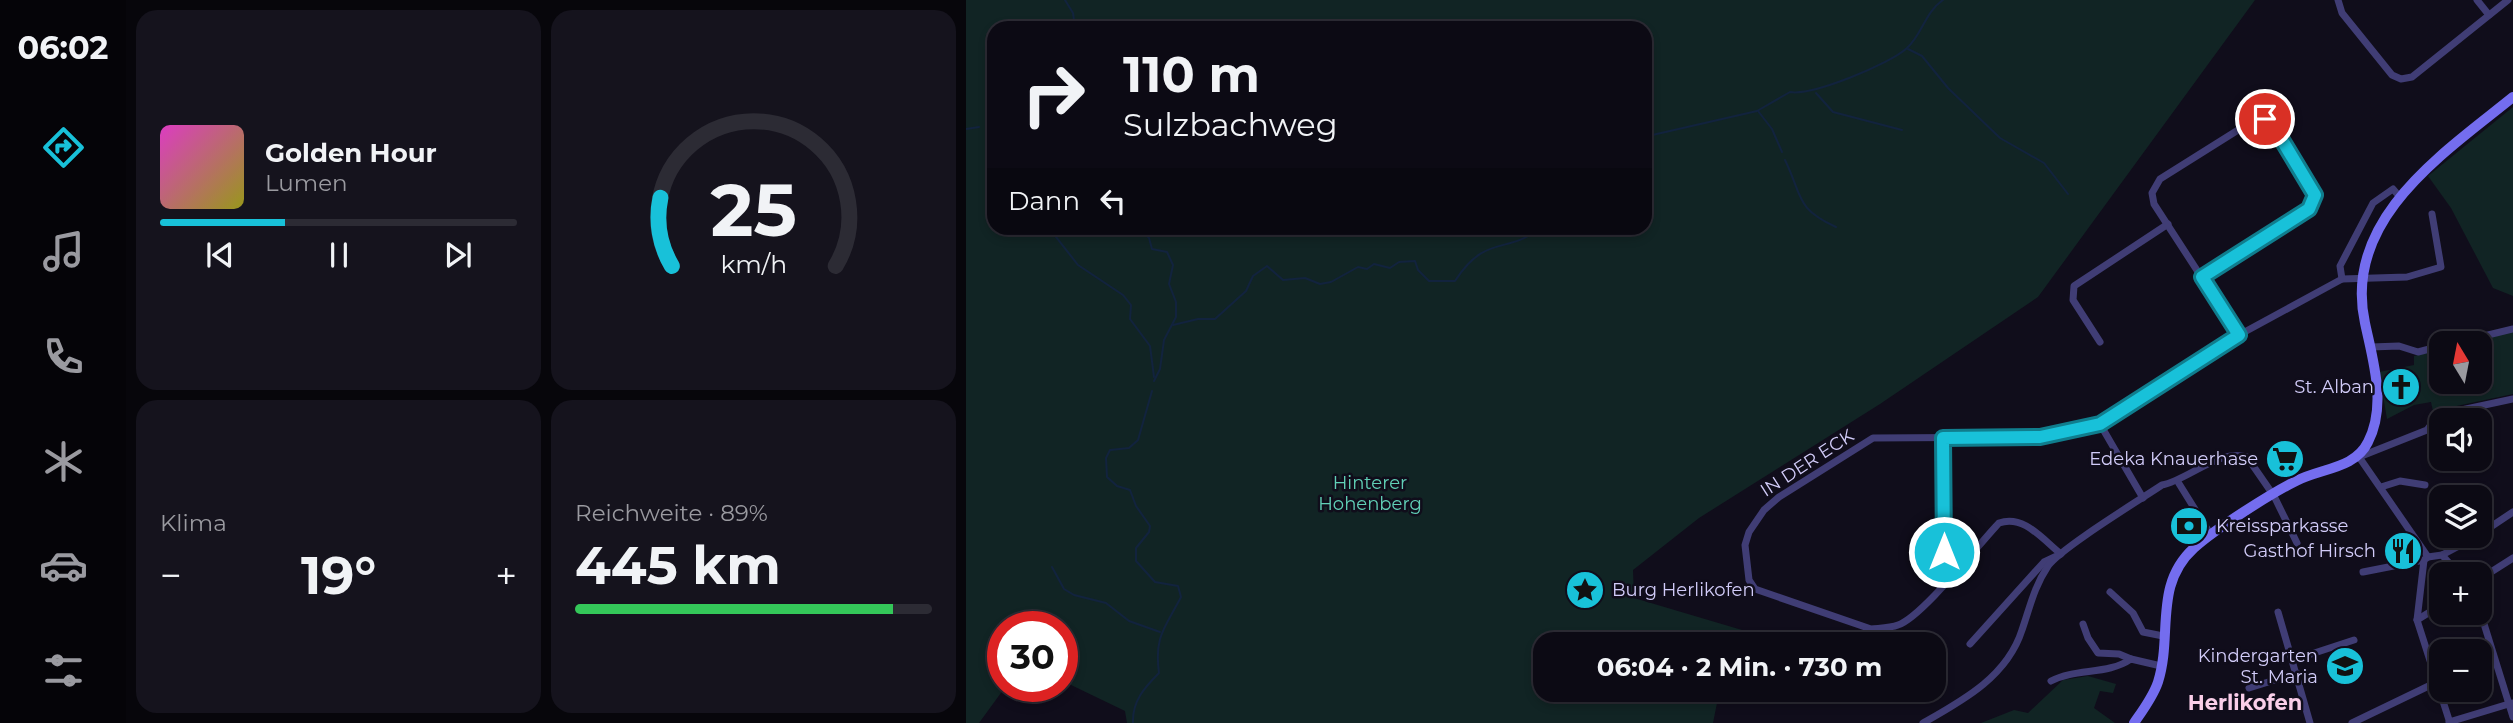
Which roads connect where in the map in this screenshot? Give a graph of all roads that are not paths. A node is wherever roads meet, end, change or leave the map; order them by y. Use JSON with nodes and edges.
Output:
{"nodes":[{"id":1,"x":2338,"y":0,"type":"edge"},
{"id":2,"x":2477,"y":0,"type":"edge"},
{"id":3,"x":2508,"y":0,"type":"edge"},
{"id":4,"x":2489,"y":15,"type":"junction"},
{"id":5,"x":2513,"y":97,"type":"edge"},
{"id":6,"x":2399,"y":196,"type":"junction"},
{"id":7,"x":2431,"y":214,"type":"dead end"},
{"id":8,"x":2168,"y":224,"type":"junction"},
{"id":9,"x":2202,"y":277,"type":"junction"},
{"id":10,"x":2342,"y":279,"type":"junction"},
{"id":11,"x":2363,"y":280,"type":"junction"},
{"id":12,"x":2513,"y":329,"type":"edge"},
{"id":13,"x":2492,"y":334,"type":"edge"},
{"id":14,"x":2239,"y":335,"type":"junction"},
{"id":15,"x":2100,"y":342,"type":"dead end"},
{"id":16,"x":2371,"y":347,"type":"junction"},
{"id":17,"x":2429,"y":349,"type":"edge"},
{"id":18,"x":2513,"y":399,"type":"edge"},
{"id":19,"x":2100,"y":424,"type":"junction"},
{"id":20,"x":1943,"y":438,"type":"junction"},
{"id":21,"x":2359,"y":457,"type":"junction"},
{"id":22,"x":2178,"y":482,"type":"junction"},
{"id":23,"x":2425,"y":485,"type":"dead end"},
{"id":24,"x":2381,"y":487,"type":"junction"},
{"id":25,"x":2274,"y":496,"type":"junction"},
{"id":26,"x":2143,"y":498,"type":"junction"},
{"id":27,"x":2513,"y":512,"type":"edge"},
{"id":28,"x":2492,"y":526,"type":"edge"},
{"id":29,"x":2211,"y":535,"type":"junction"},
{"id":30,"x":2297,"y":543,"type":"dead end"},
{"id":31,"x":2455,"y":548,"type":"edge"},
{"id":32,"x":2061,"y":554,"type":"junction"},
{"id":33,"x":2442,"y":555,"type":"junction"},
{"id":34,"x":2513,"y":558,"type":"edge"},
{"id":35,"x":2426,"y":559,"type":"junction"},
{"id":36,"x":2448,"y":562,"type":"edge"},
{"id":37,"x":1957,"y":568,"type":"junction"},
{"id":38,"x":2492,"y":571,"type":"edge"},
{"id":39,"x":2363,"y":572,"type":"dead end"},
{"id":40,"x":2110,"y":592,"type":"dead end"},
{"id":41,"x":2278,"y":612,"type":"dead end"},
{"id":42,"x":2429,"y":612,"type":"edge"},
{"id":43,"x":2417,"y":620,"type":"junction"},
{"id":44,"x":2083,"y":624,"type":"dead end"},
{"id":45,"x":2485,"y":625,"type":"edge"},
{"id":46,"x":2163,"y":636,"type":"junction"},
{"id":47,"x":2354,"y":640,"type":"dead end"},
{"id":48,"x":1970,"y":643,"type":"dead end"},
{"id":49,"x":2429,"y":657,"type":"edge"},
{"id":50,"x":2131,"y":659,"type":"junction"},
{"id":51,"x":2292,"y":660,"type":"junction"},
{"id":52,"x":2161,"y":666,"type":"junction"},
{"id":53,"x":2297,"y":673,"type":"junction"},
{"id":54,"x":2051,"y":681,"type":"dead end"},
{"id":55,"x":2429,"y":686,"type":"edge"},
{"id":56,"x":2249,"y":688,"type":"dead end"},
{"id":57,"x":2443,"y":702,"type":"edge"},
{"id":58,"x":2511,"y":704,"type":"edge"},
{"id":59,"x":2513,"y":717,"type":"edge"},
{"id":60,"x":2449,"y":722,"type":"edge"},
{"id":61,"x":1923,"y":723,"type":"edge"},
{"id":62,"x":2134,"y":723,"type":"edge"},
{"id":63,"x":2310,"y":723,"type":"edge"},
{"id":64,"x":2352,"y":723,"type":"edge"}],
"edges":[{"from":1,"to":4,"type":"street"},
{"from":2,"to":4,"type":"street"},
{"from":3,"to":4,"type":"street"},
{"from":5,"to":6,"type":"main road"},
{"from":6,"to":10,"type":"street"},
{"from":6,"to":11,"type":"main road"},
{"from":7,"to":11,"type":"street"},
{"from":8,"to":9,"type":"street"},
{"from":8,"to":9,"type":"street"},
{"from":8,"to":15,"type":"street"},
{"from":9,"to":14,"type":"street"},
{"from":10,"to":11,"type":"street"},
{"from":10,"to":14,"type":"street"},
{"from":11,"to":16,"type":"main road"},
{"from":12,"to":13,"type":"street"},
{"from":14,"to":19,"type":"street"},
{"from":16,"to":17,"type":"street"},
{"from":16,"to":21,"type":"main road"},
{"from":18,"to":21,"type":"street"},
{"from":19,"to":20,"type":"street"},
{"from":19,"to":26,"type":"street"},
{"from":20,"to":37,"type":"street"},
{"from":20,"to":37,"type":"street","name":"IN DER ECK"},
{"from":21,"to":24,"type":"street"},
{"from":21,"to":25,"type":"main road"},
{"from":22,"to":25,"type":"street"},
{"from":22,"to":26,"type":"street"},
{"from":22,"to":29,"type":"street"},
{"from":23,"to":24,"type":"street"},
{"from":24,"to":35,"type":"street"},
{"from":25,"to":29,"type":"main road"},
{"from":25,"to":30,"type":"street"},
{"from":26,"to":32,"type":"street"},
{"from":27,"to":28,"type":"street"},
{"from":29,"to":46,"type":"main road"},
{"from":31,"to":33,"type":"street"},
{"from":32,"to":37,"type":"street","name":"IN DER ECK"},
{"from":32,"to":48,"type":"street"},
{"from":32,"to":61,"type":"street"},
{"from":33,"to":35,"type":"street"},
{"from":33,"to":36,"type":"street"},
{"from":34,"to":38,"type":"street"},
{"from":35,"to":39,"type":"street"},
{"from":35,"to":43,"type":"street"},
{"from":40,"to":46,"type":"street"},
{"from":41,"to":51,"type":"street"},
{"from":42,"to":43,"type":"street"},
{"from":43,"to":49,"type":"street"},
{"from":44,"to":50,"type":"street"},
{"from":45,"to":58,"type":"street"},
{"from":46,"to":52,"type":"main road"},
{"from":47,"to":51,"type":"street"},
{"from":50,"to":52,"type":"street"},
{"from":50,"to":54,"type":"street"},
{"from":51,"to":53,"type":"street"},
{"from":52,"to":62,"type":"main road"},
{"from":53,"to":56,"type":"street"},
{"from":53,"to":63,"type":"street"},
{"from":55,"to":64,"type":"street"},
{"from":57,"to":60,"type":"street"},
{"from":58,"to":59,"type":"street"},
{"from":58,"to":60,"type":"street"}]}
